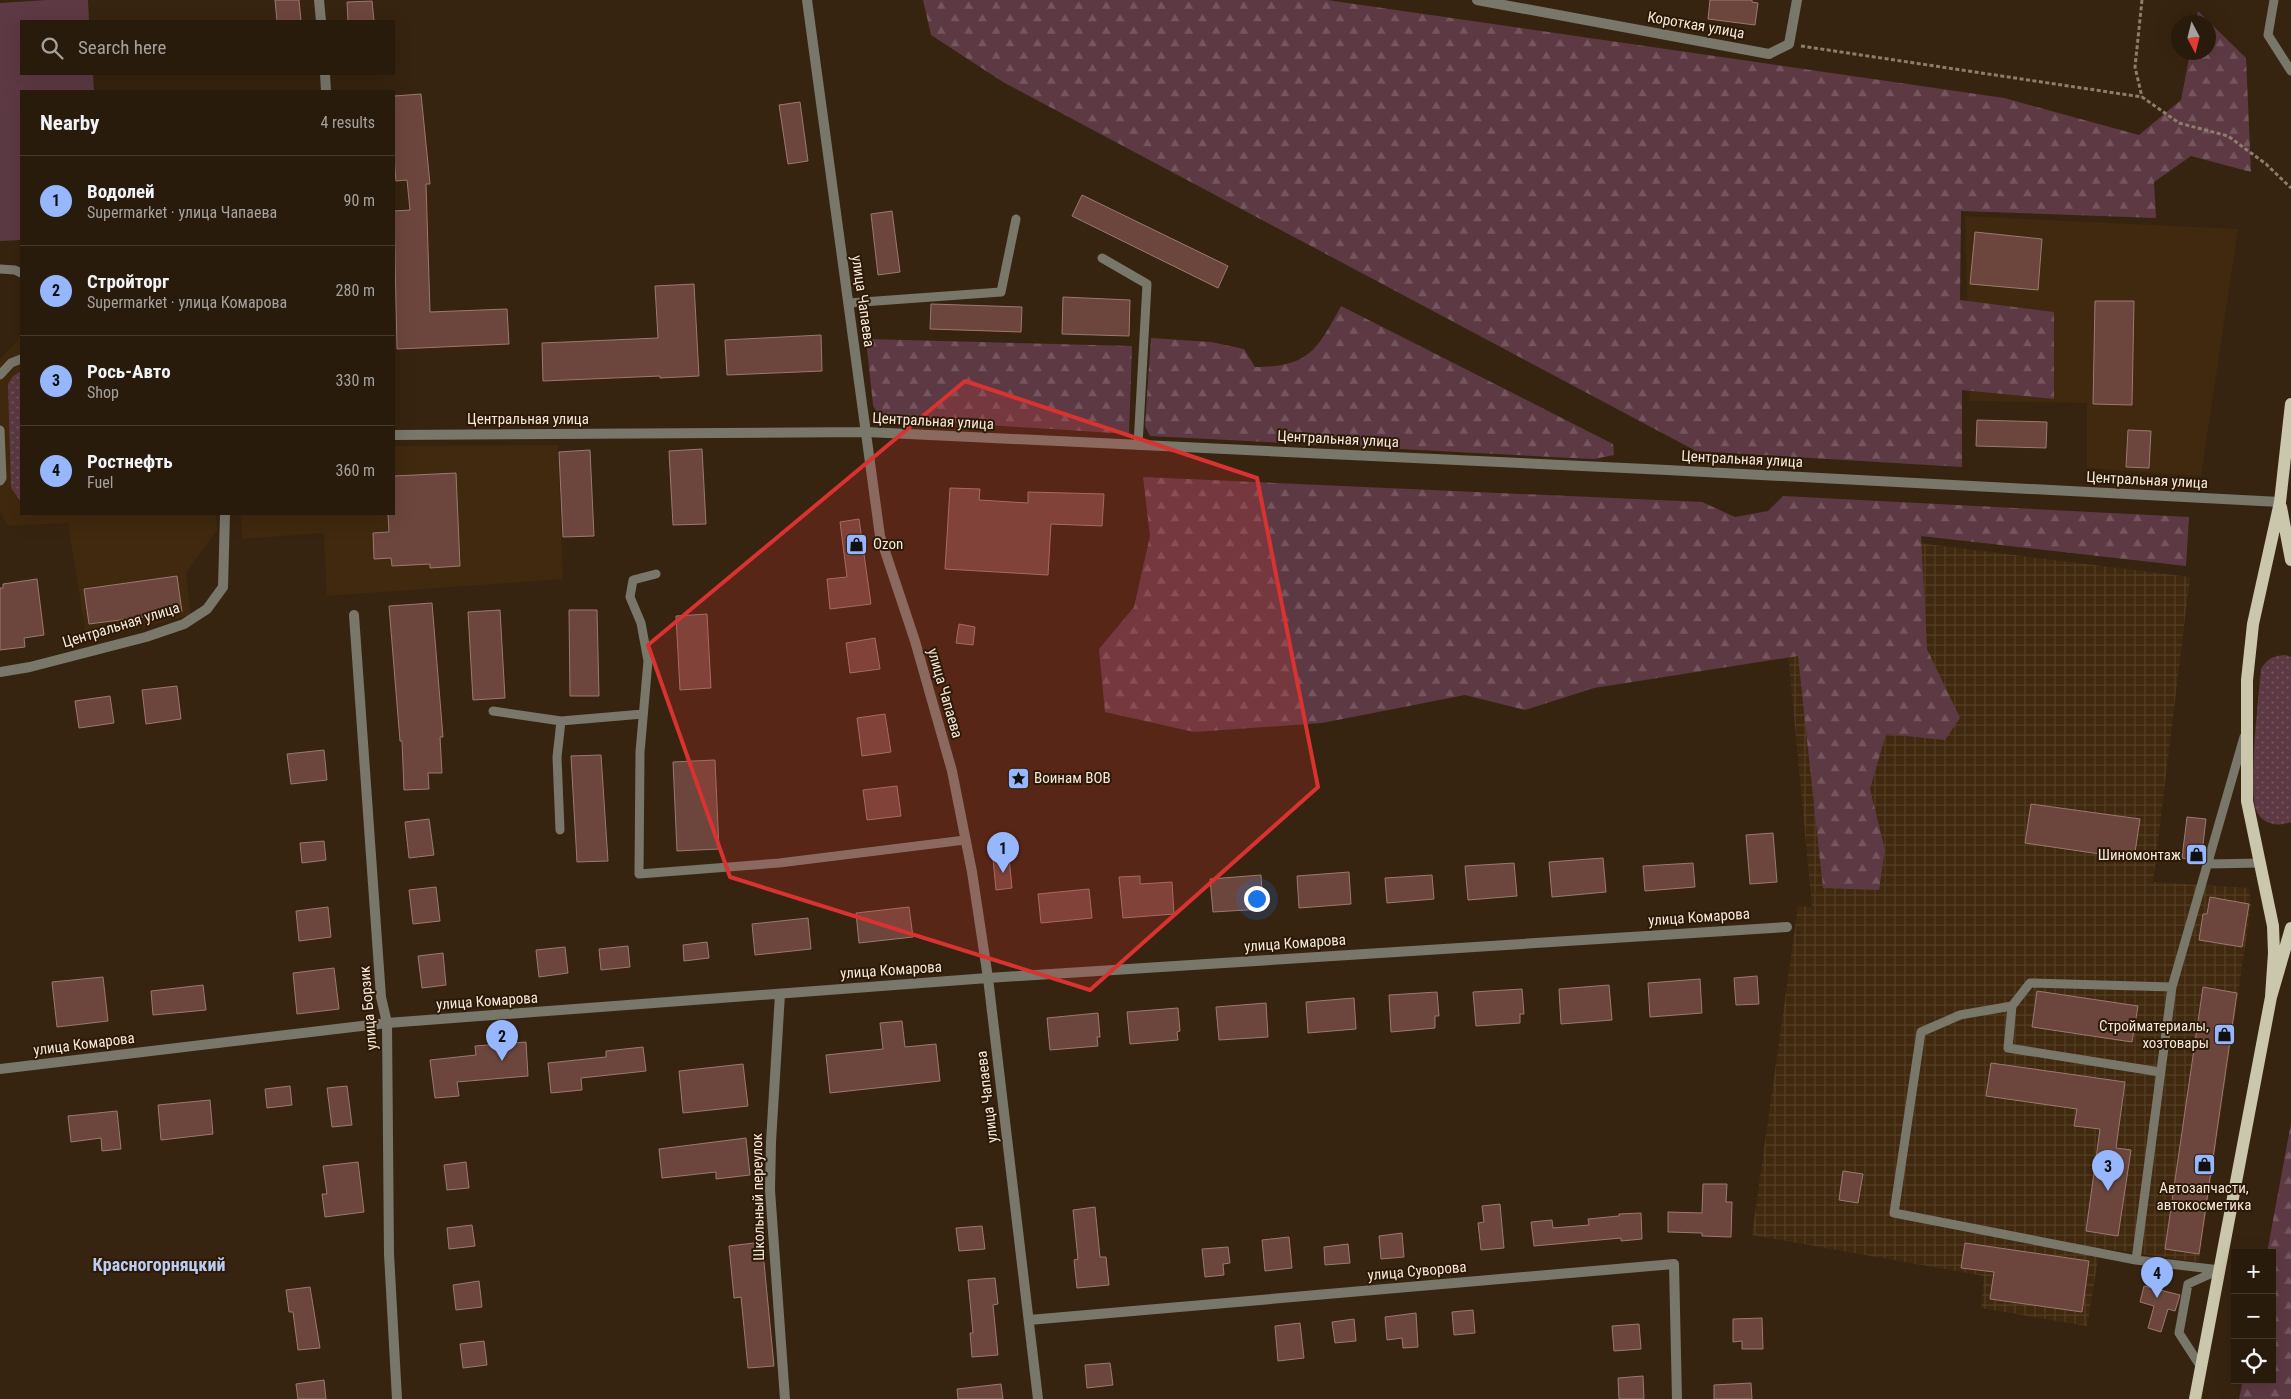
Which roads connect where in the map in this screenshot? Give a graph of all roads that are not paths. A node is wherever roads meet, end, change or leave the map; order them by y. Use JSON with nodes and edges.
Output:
{"nodes":[{"id":1,"x":319,"y":0,"type":"edge"},
{"id":2,"x":807,"y":0,"type":"edge"},
{"id":3,"x":1477,"y":0,"type":"edge"},
{"id":4,"x":1797,"y":0,"type":"edge"},
{"id":5,"x":2274,"y":0,"type":"edge"},
{"id":6,"x":321,"y":20,"type":"edge"},
{"id":7,"x":2291,"y":71,"type":"edge"},
{"id":8,"x":325,"y":75,"type":"edge"},
{"id":9,"x":326,"y":90,"type":"edge"},
{"id":10,"x":1016,"y":218,"type":"dead end"},
{"id":11,"x":1102,"y":258,"type":"dead end"},
{"id":12,"x":0,"y":269,"type":"edge"},
{"id":13,"x":20,"y":272,"type":"edge"},
{"id":14,"x":849,"y":303,"type":"junction"},
{"id":15,"x":20,"y":359,"type":"edge"},
{"id":16,"x":0,"y":375,"type":"edge"},
{"id":17,"x":2291,"y":404,"type":"edge"},
{"id":18,"x":0,"y":430,"type":"edge"},
{"id":19,"x":866,"y":432,"type":"junction"},
{"id":20,"x":395,"y":435,"type":"edge"},
{"id":21,"x":1138,"y":445,"type":"junction"},
{"id":22,"x":0,"y":481,"type":"edge"},
{"id":23,"x":2280,"y":502,"type":"junction"},
{"id":24,"x":225,"y":515,"type":"edge"},
{"id":25,"x":2291,"y":560,"type":"edge"},
{"id":26,"x":656,"y":574,"type":"dead end"},
{"id":27,"x":354,"y":615,"type":"dead end"},
{"id":28,"x":0,"y":672,"type":"edge"},
{"id":29,"x":493,"y":711,"type":"dead end"},
{"id":30,"x":642,"y":714,"type":"junction"},
{"id":31,"x":561,"y":721,"type":"junction"},
{"id":32,"x":2247,"y":728,"type":"junction"},
{"id":33,"x":560,"y":830,"type":"dead end"},
{"id":34,"x":965,"y":840,"type":"junction"},
{"id":35,"x":2261,"y":863,"type":"junction"},
{"id":36,"x":2207,"y":864,"type":"junction"},
{"id":37,"x":1787,"y":927,"type":"dead end"},
{"id":38,"x":2291,"y":928,"type":"edge"},
{"id":39,"x":988,"y":978,"type":"junction"},
{"id":40,"x":2172,"y":987,"type":"junction"},
{"id":41,"x":780,"y":994,"type":"junction"},
{"id":42,"x":2271,"y":997,"type":"junction"},
{"id":43,"x":2012,"y":1006,"type":"junction"},
{"id":44,"x":387,"y":1023,"type":"junction"},
{"id":45,"x":0,"y":1069,"type":"edge"},
{"id":46,"x":2160,"y":1072,"type":"junction"},
{"id":47,"x":2136,"y":1260,"type":"junction"},
{"id":48,"x":2220,"y":1270,"type":"junction"},
{"id":49,"x":1029,"y":1320,"type":"junction"},
{"id":50,"x":2201,"y":1367,"type":"junction"},
{"id":51,"x":397,"y":1399,"type":"edge"},
{"id":52,"x":785,"y":1399,"type":"edge"},
{"id":53,"x":1038,"y":1399,"type":"edge"},
{"id":54,"x":1677,"y":1399,"type":"edge"},
{"id":55,"x":2195,"y":1399,"type":"edge"}],
"edges":[{"from":1,"to":6,"type":"street"},
{"from":2,"to":14,"type":"street","name":"улица Чапаева"},
{"from":3,"to":4,"type":"street","name":"Короткая улица"},
{"from":5,"to":7,"type":"lane"},
{"from":8,"to":9,"type":"street"},
{"from":10,"to":14,"type":"lane"},
{"from":11,"to":21,"type":"lane"},
{"from":12,"to":13,"type":"lane"},
{"from":14,"to":19,"type":"street","name":"улица Чапаева"},
{"from":15,"to":16,"type":"lane"},
{"from":17,"to":23,"type":"main road"},
{"from":18,"to":22,"type":"lane"},
{"from":19,"to":20,"type":"street","name":"Центральная улица"},
{"from":19,"to":21,"type":"street","name":"Центральная улица"},
{"from":19,"to":34,"type":"street","name":"улица Чапаева"},
{"from":21,"to":23,"type":"street","name":"Центральная улица"},
{"from":23,"to":25,"type":"main road"},
{"from":23,"to":32,"type":"main road"},
{"from":24,"to":28,"type":"street","name":"Центральная улица"},
{"from":26,"to":30,"type":"lane"},
{"from":27,"to":44,"type":"street","name":"улица Борзик"},
{"from":29,"to":31,"type":"lane"},
{"from":30,"to":31,"type":"lane"},
{"from":30,"to":34,"type":"lane"},
{"from":31,"to":33,"type":"lane"},
{"from":32,"to":35,"type":"main road"},
{"from":32,"to":36,"type":"lane"},
{"from":34,"to":39,"type":"street","name":"улица Чапаева"},
{"from":35,"to":36,"type":"lane"},
{"from":35,"to":42,"type":"main road"},
{"from":36,"to":40,"type":"lane"},
{"from":37,"to":39,"type":"street","name":"улица Комарова"},
{"from":38,"to":42,"type":"main road"},
{"from":39,"to":41,"type":"street","name":"улица Комарова"},
{"from":39,"to":49,"type":"street","name":"улица Чапаева"},
{"from":40,"to":43,"type":"lane"},
{"from":40,"to":46,"type":"lane"},
{"from":41,"to":44,"type":"street","name":"улица Комарова"},
{"from":41,"to":52,"type":"street","name":"Школьный переулок"},
{"from":42,"to":48,"type":"main road"},
{"from":43,"to":46,"type":"lane"},
{"from":43,"to":47,"type":"lane"},
{"from":44,"to":45,"type":"street","name":"улица Комарова"},
{"from":44,"to":51,"type":"street","name":"улица Борзик"},
{"from":46,"to":47,"type":"lane"},
{"from":47,"to":48,"type":"lane"},
{"from":48,"to":50,"type":"main road"},
{"from":48,"to":50,"type":"lane"},
{"from":49,"to":53,"type":"street","name":"улица Чапаева"},
{"from":49,"to":54,"type":"street","name":"улица Суворова"},
{"from":50,"to":55,"type":"main road"}]}
